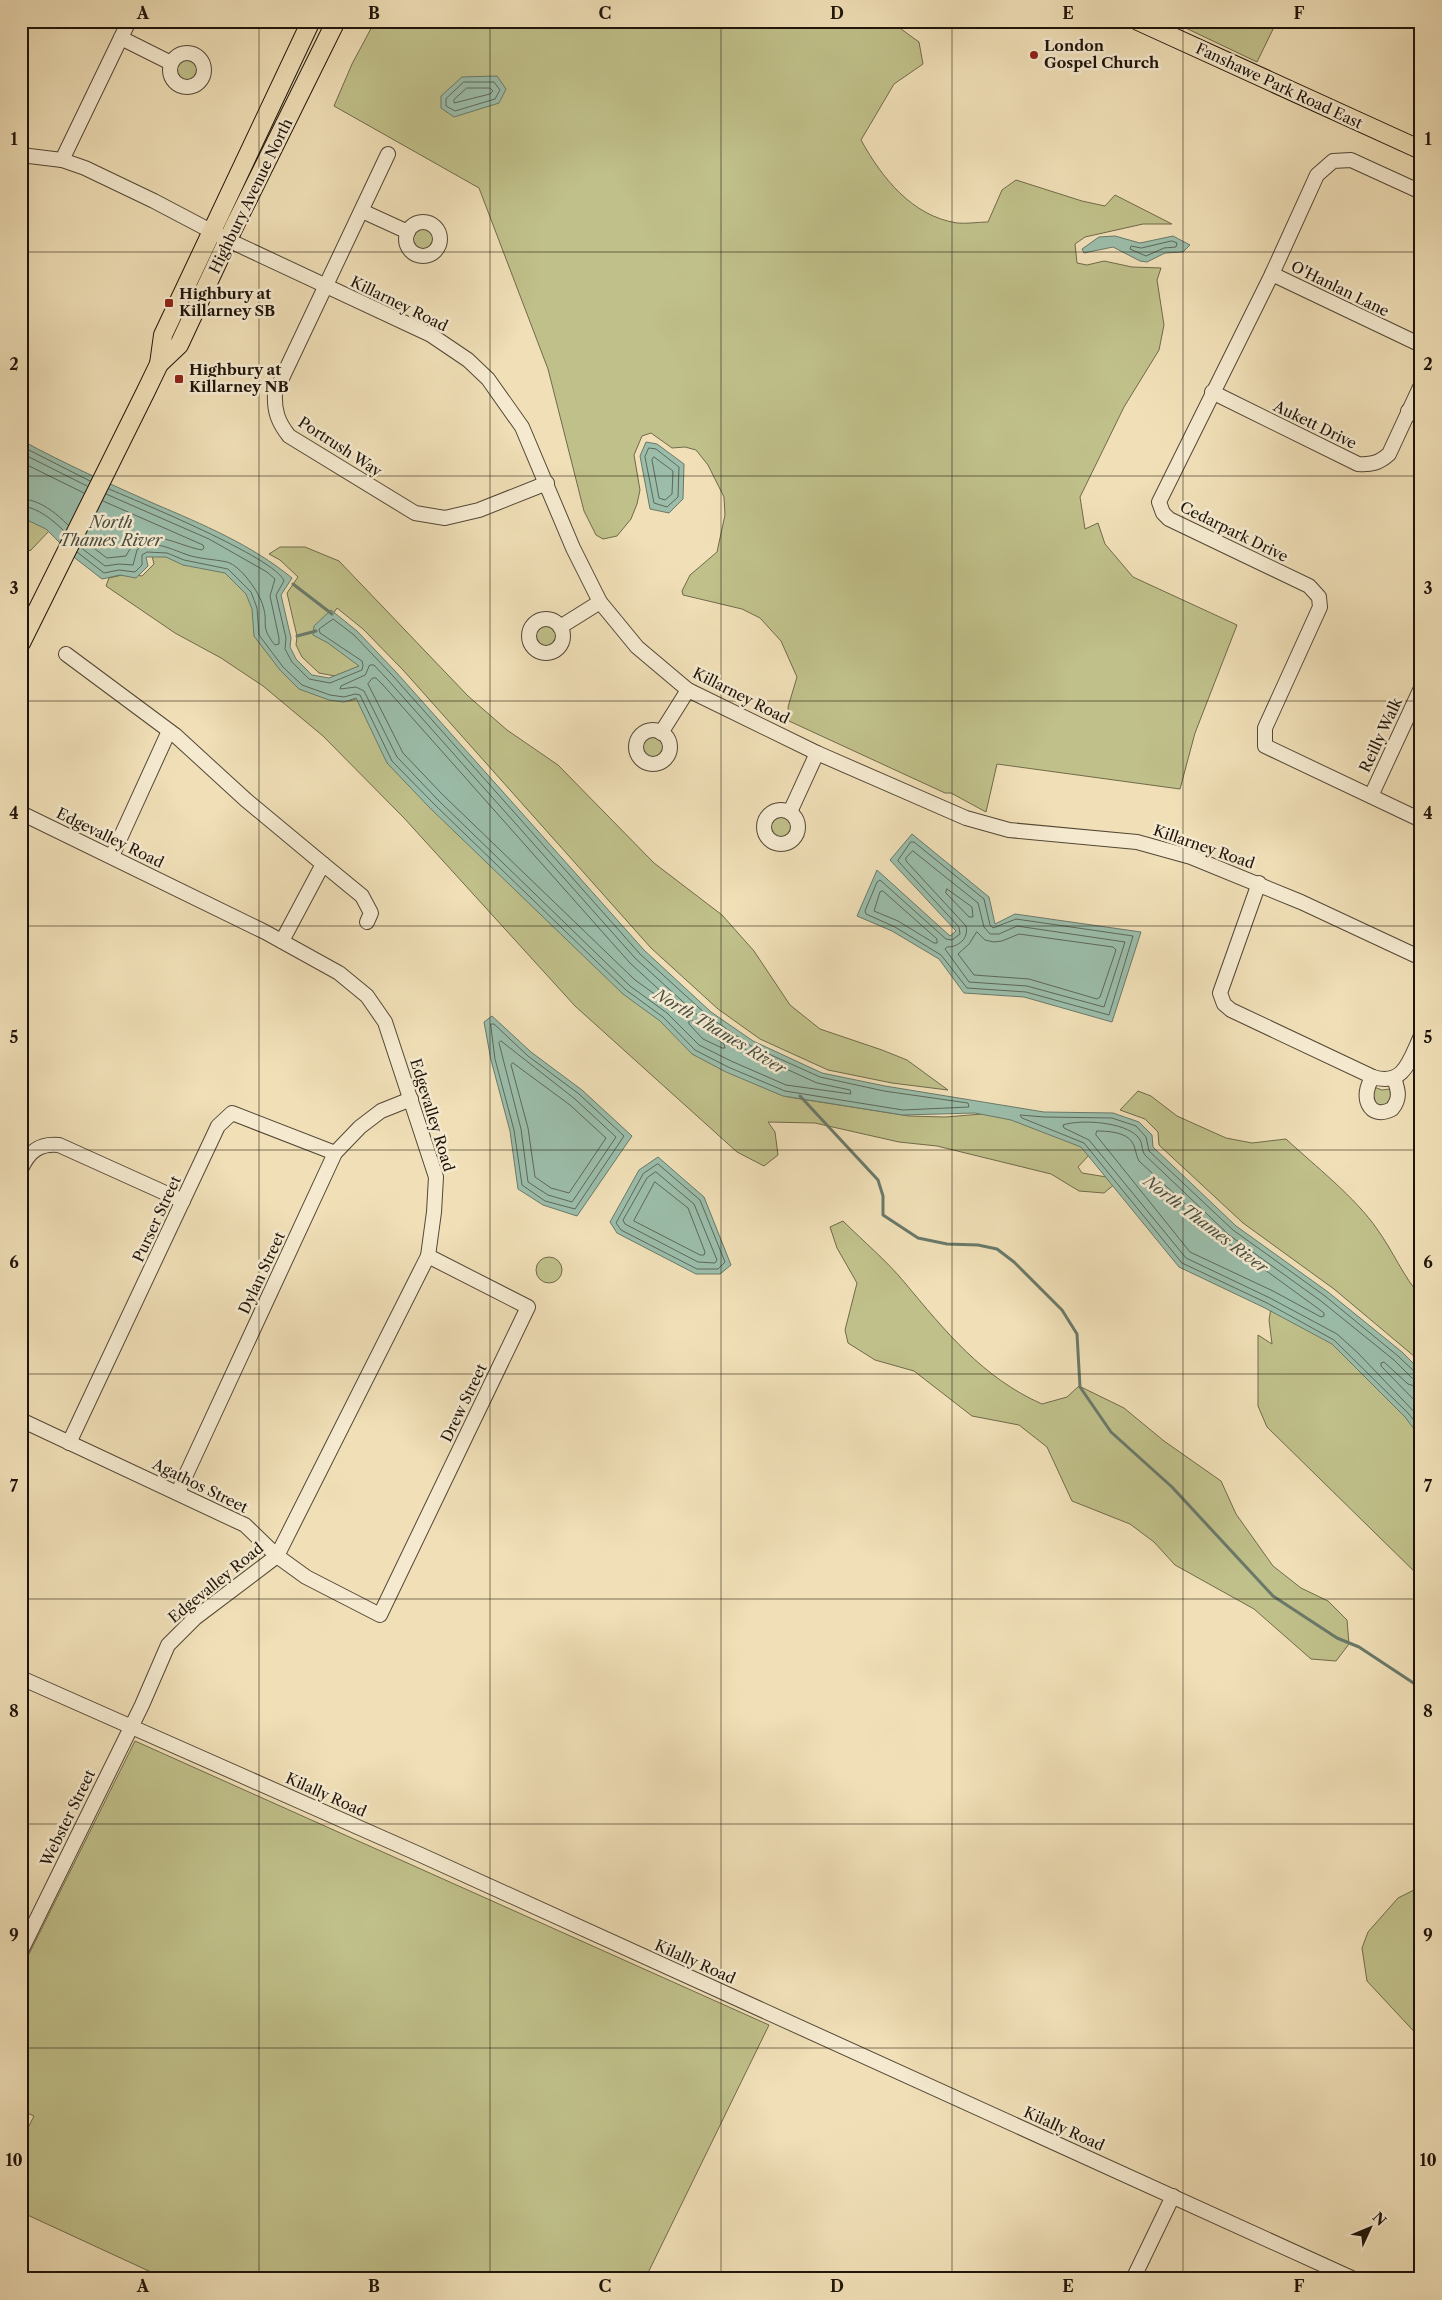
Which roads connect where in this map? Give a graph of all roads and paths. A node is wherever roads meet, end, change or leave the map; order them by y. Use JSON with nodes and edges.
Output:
{"nodes":[{"id":1,"x":129,"y":21,"type":"edge"},
{"id":2,"x":311,"y":21,"type":"edge"},
{"id":3,"x":336,"y":21,"type":"edge"},
{"id":4,"x":1138,"y":21,"type":"edge"},
{"id":5,"x":121,"y":38,"type":"junction"},
{"id":6,"x":171,"y":63,"type":"dead end"},
{"id":7,"x":1421,"y":150,"type":"edge"},
{"id":8,"x":388,"y":154,"type":"dead end"},
{"id":9,"x":21,"y":155,"type":"edge"},
{"id":10,"x":62,"y":160,"type":"junction"},
{"id":11,"x":1421,"y":192,"type":"edge"},
{"id":12,"x":362,"y":210,"type":"junction"},
{"id":13,"x":212,"y":232,"type":"junction"},
{"id":14,"x":408,"y":232,"type":"dead end"},
{"id":15,"x":228,"y":240,"type":"junction"},
{"id":16,"x":1272,"y":274,"type":"junction"},
{"id":17,"x":325,"y":285,"type":"junction"},
{"id":18,"x":1421,"y":346,"type":"edge"},
{"id":19,"x":159,"y":364,"type":"junction"},
{"id":20,"x":1421,"y":385,"type":"edge"},
{"id":21,"x":1212,"y":392,"type":"junction"},
{"id":22,"x":1414,"y":414,"type":"edge"},
{"id":23,"x":547,"y":484,"type":"junction"},
{"id":24,"x":600,"y":602,"type":"junction"},
{"id":25,"x":560,"y":627,"type":"dead end"},
{"id":26,"x":21,"y":643,"type":"edge"},
{"id":27,"x":66,"y":654,"type":"dead end"},
{"id":28,"x":1421,"y":688,"type":"edge"},
{"id":29,"x":688,"y":690,"type":"junction"},
{"id":30,"x":169,"y":731,"type":"junction"},
{"id":31,"x":661,"y":733,"type":"dead end"},
{"id":32,"x":817,"y":753,"type":"junction"},
{"id":33,"x":1371,"y":796,"type":"junction"},
{"id":34,"x":790,"y":812,"type":"dead end"},
{"id":35,"x":21,"y":813,"type":"edge"},
{"id":36,"x":1421,"y":820,"type":"edge"},
{"id":37,"x":112,"y":856,"type":"junction"},
{"id":38,"x":323,"y":864,"type":"junction"},
{"id":39,"x":1259,"y":883,"type":"junction"},
{"id":40,"x":367,"y":922,"type":"dead end"},
{"id":41,"x":282,"y":941,"type":"junction"},
{"id":42,"x":1421,"y":958,"type":"edge"},
{"id":43,"x":1421,"y":1036,"type":"edge"},
{"id":44,"x":1373,"y":1077,"type":"junction"},
{"id":45,"x":1394,"y":1078,"type":"junction"},
{"id":46,"x":411,"y":1099,"type":"junction"},
{"id":47,"x":336,"y":1154,"type":"junction"},
{"id":48,"x":21,"y":1169,"type":"edge"},
{"id":49,"x":183,"y":1201,"type":"junction"},
{"id":50,"x":428,"y":1256,"type":"junction"},
{"id":51,"x":21,"y":1420,"type":"edge"},
{"id":52,"x":69,"y":1443,"type":"junction"},
{"id":53,"x":178,"y":1492,"type":"junction"},
{"id":54,"x":277,"y":1556,"type":"junction"},
{"id":55,"x":380,"y":1615,"type":"joint"},
{"id":56,"x":21,"y":1678,"type":"edge"},
{"id":57,"x":131,"y":1726,"type":"junction"},
{"id":58,"x":21,"y":1950,"type":"edge"},
{"id":59,"x":1173,"y":2196,"type":"junction"},
{"id":60,"x":1133,"y":2279,"type":"edge"},
{"id":61,"x":1354,"y":2279,"type":"edge"}],
"edges":[{"from":1,"to":5,"type":"street"},
{"from":2,"to":13,"type":"main road","name":"Highbury Avenue North"},
{"from":3,"to":15,"type":"main road","name":"Highbury Avenue North"},
{"from":4,"to":7,"type":"main road","name":"Fanshawe Park Road East"},
{"from":5,"to":6,"type":"street"},
{"from":5,"to":10,"type":"street"},
{"from":8,"to":12,"type":"street","name":"Portrush Way"},
{"from":9,"to":10,"type":"street","name":"Killarney Road"},
{"from":10,"to":13,"type":"street","name":"Killarney Road"},
{"from":11,"to":16,"type":"street","name":"Cedarpark Drive"},
{"from":12,"to":14,"type":"street"},
{"from":12,"to":17,"type":"street","name":"Portrush Way"},
{"from":13,"to":15,"type":"street","name":"Killarney Road"},
{"from":13,"to":19,"type":"main road","name":"Highbury Avenue North"},
{"from":15,"to":17,"type":"street","name":"Killarney Road"},
{"from":15,"to":19,"type":"main road","name":"Highbury Avenue North"},
{"from":16,"to":18,"type":"street","name":"O'Hanlan Lane"},
{"from":16,"to":21,"type":"street","name":"Cedarpark Drive"},
{"from":17,"to":23,"type":"street","name":"Killarney Road"},
{"from":17,"to":23,"type":"street","name":"Portrush Way"},
{"from":19,"to":26,"type":"main road","name":"Highbury Avenue North"},
{"from":20,"to":22,"type":"street","name":"Aukett Drive"},
{"from":21,"to":22,"type":"street","name":"Aukett Drive"},
{"from":21,"to":33,"type":"street","name":"Cedarpark Drive"},
{"from":23,"to":24,"type":"street","name":"Killarney Road"},
{"from":24,"to":25,"type":"street"},
{"from":24,"to":29,"type":"street","name":"Killarney Road"},
{"from":27,"to":30,"type":"street"},
{"from":28,"to":33,"type":"street","name":"Reilly Walk"},
{"from":29,"to":31,"type":"street"},
{"from":29,"to":32,"type":"street","name":"Killarney Road"},
{"from":30,"to":37,"type":"street"},
{"from":30,"to":38,"type":"street"},
{"from":32,"to":34,"type":"street"},
{"from":32,"to":39,"type":"street","name":"Killarney Road"},
{"from":33,"to":36,"type":"street","name":"Cedarpark Drive"},
{"from":35,"to":37,"type":"street","name":"Edgevalley Road"},
{"from":37,"to":41,"type":"street","name":"Edgevalley Road"},
{"from":38,"to":40,"type":"street"},
{"from":38,"to":41,"type":"street"},
{"from":39,"to":42,"type":"street","name":"Killarney Road"},
{"from":39,"to":44,"type":"street"},
{"from":41,"to":46,"type":"street","name":"Edgevalley Road"},
{"from":43,"to":45,"type":"street"},
{"from":44,"to":45,"type":"street"},
{"from":44,"to":45,"type":"street"},
{"from":46,"to":47,"type":"street","name":"Dylan Street"},
{"from":46,"to":50,"type":"street","name":"Edgevalley Road"},
{"from":47,"to":49,"type":"street","name":"Purser Street"},
{"from":47,"to":53,"type":"street","name":"Dylan Street"},
{"from":48,"to":49,"type":"street"},
{"from":49,"to":52,"type":"street","name":"Purser Street"},
{"from":50,"to":54,"type":"street","name":"Edgevalley Road"},
{"from":50,"to":55,"type":"street","name":"Drew Street"},
{"from":51,"to":52,"type":"street","name":"Agathos Street"},
{"from":52,"to":53,"type":"street","name":"Agathos Street"},
{"from":53,"to":54,"type":"street","name":"Agathos Street"},
{"from":54,"to":55,"type":"street","name":"Agathos Street"},
{"from":54,"to":57,"type":"street","name":"Edgevalley Road"},
{"from":56,"to":57,"type":"street","name":"Kilally Road"},
{"from":57,"to":58,"type":"street","name":"Webster Street"},
{"from":57,"to":59,"type":"street","name":"Kilally Road"},
{"from":59,"to":60,"type":"street"},
{"from":59,"to":61,"type":"street","name":"Kilally Road"}]}
